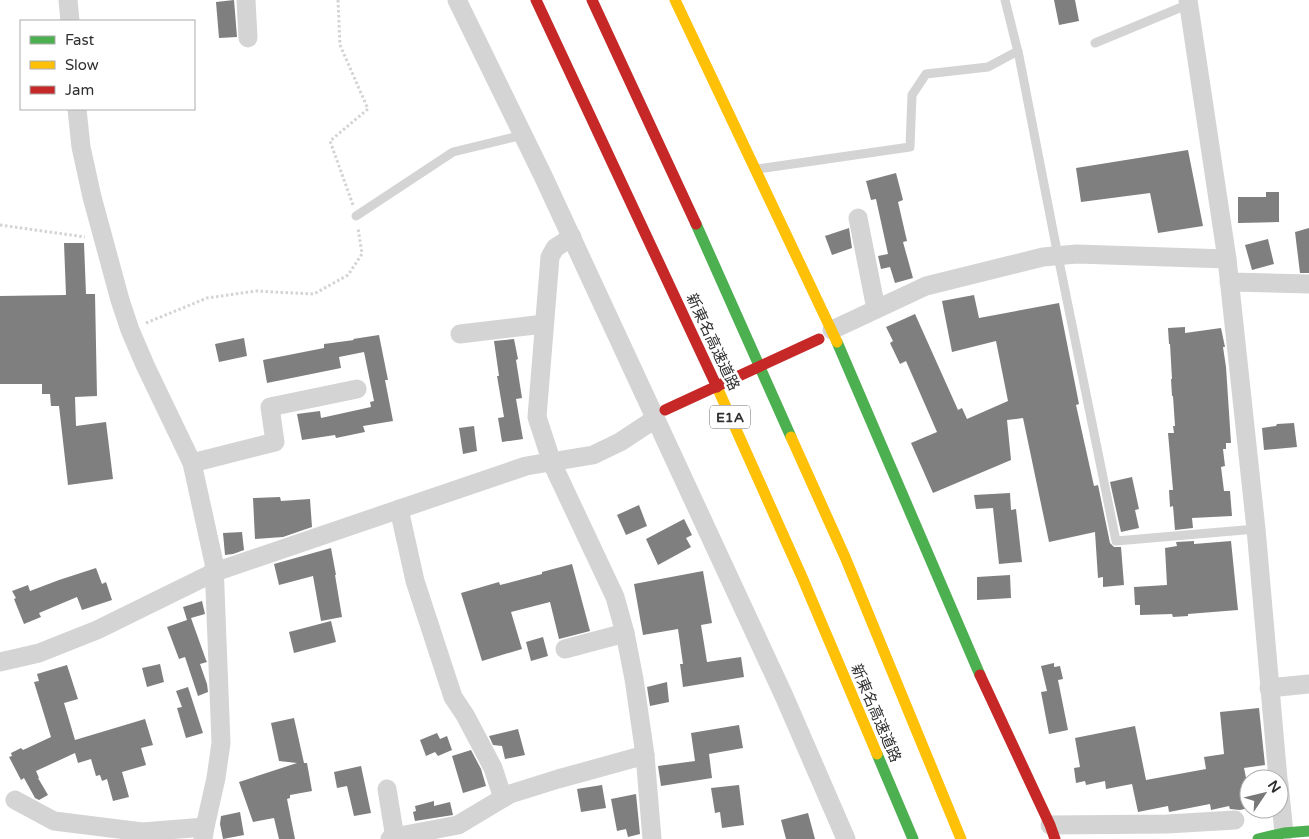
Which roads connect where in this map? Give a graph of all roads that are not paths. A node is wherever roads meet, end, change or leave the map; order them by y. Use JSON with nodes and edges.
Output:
{"nodes":[{"id":1,"x":68,"y":0,"type":"edge"},
{"id":2,"x":246,"y":0,"type":"edge"},
{"id":3,"x":457,"y":0,"type":"edge"},
{"id":4,"x":536,"y":0,"type":"edge"},
{"id":5,"x":592,"y":0,"type":"edge"},
{"id":6,"x":675,"y":0,"type":"edge"},
{"id":7,"x":1005,"y":0,"type":"edge"},
{"id":8,"x":1188,"y":2,"type":"edge"},
{"id":9,"x":70,"y":20,"type":"edge"},
{"id":10,"x":248,"y":38,"type":"dead end"},
{"id":11,"x":1095,"y":43,"type":"dead end"},
{"id":12,"x":1018,"y":52,"type":"junction"},
{"id":13,"x":78,"y":110,"type":"edge"},
{"id":14,"x":523,"y":135,"type":"junction"},
{"id":15,"x":756,"y":170,"type":"junction"},
{"id":16,"x":356,"y":216,"type":"road end"},
{"id":17,"x":858,"y":218,"type":"dead end"},
{"id":18,"x":572,"y":237,"type":"junction"},
{"id":19,"x":1058,"y":256,"type":"junction"},
{"id":20,"x":1226,"y":259,"type":"junction"},
{"id":21,"x":1229,"y":282,"type":"junction"},
{"id":22,"x":1309,"y":284,"type":"edge"},
{"id":23,"x":876,"y":309,"type":"junction"},
{"id":24,"x":544,"y":324,"type":"junction"},
{"id":25,"x":460,"y":334,"type":"dead end"},
{"id":26,"x":825,"y":334,"type":"junction"},
{"id":27,"x":357,"y":389,"type":"dead end"},
{"id":28,"x":660,"y":415,"type":"junction"},
{"id":29,"x":192,"y":463,"type":"junction"},
{"id":30,"x":552,"y":463,"type":"junction"},
{"id":31,"x":400,"y":509,"type":"junction"},
{"id":32,"x":1256,"y":529,"type":"junction"},
{"id":33,"x":215,"y":572,"type":"junction"},
{"id":34,"x":625,"y":632,"type":"junction"},
{"id":35,"x":564,"y":649,"type":"dead end"},
{"id":36,"x":0,"y":662,"type":"edge"},
{"id":37,"x":1309,"y":684,"type":"edge"},
{"id":38,"x":1269,"y":688,"type":"junction"},
{"id":39,"x":645,"y":755,"type":"junction"},
{"id":40,"x":1277,"y":769,"type":"edge"},
{"id":41,"x":387,"y":789,"type":"dead end"},
{"id":42,"x":503,"y":798,"type":"junction"},
{"id":43,"x":15,"y":800,"type":"dead end"},
{"id":44,"x":1283,"y":819,"type":"edge"},
{"id":45,"x":1235,"y":820,"type":"dead end"},
{"id":46,"x":1169,"y":831,"type":"edge"},
{"id":47,"x":1309,"y":831,"type":"edge"},
{"id":48,"x":1053,"y":832,"type":"edge"},
{"id":49,"x":204,"y":833,"type":"edge"},
{"id":50,"x":1284,"y":833,"type":"junction"},
{"id":51,"x":399,"y":838,"type":"edge"},
{"id":52,"x":652,"y":839,"type":"edge"},
{"id":53,"x":846,"y":839,"type":"edge"},
{"id":54,"x":912,"y":839,"type":"edge"},
{"id":55,"x":961,"y":839,"type":"edge"},
{"id":56,"x":1258,"y":839,"type":"edge"}],
"edges":[{"from":1,"to":9,"type":"street"},
{"from":2,"to":10,"type":"street"},
{"from":3,"to":14,"type":"street"},
{"from":4,"to":54,"type":"main road","name":"新東名高速道路","number":"E1A"},
{"from":5,"to":55,"type":"main road","name":"新東名高速道路"},
{"from":6,"to":15,"type":"main road"},
{"from":7,"to":12,"type":"lane"},
{"from":8,"to":11,"type":"lane"},
{"from":8,"to":20,"type":"street"},
{"from":12,"to":15,"type":"lane"},
{"from":12,"to":19,"type":"lane"},
{"from":13,"to":29,"type":"street"},
{"from":14,"to":16,"type":"lane"},
{"from":14,"to":18,"type":"street"},
{"from":15,"to":26,"type":"main road"},
{"from":17,"to":23,"type":"street"},
{"from":18,"to":24,"type":"street"},
{"from":18,"to":28,"type":"street"},
{"from":19,"to":20,"type":"street"},
{"from":19,"to":23,"type":"street"},
{"from":19,"to":32,"type":"lane"},
{"from":20,"to":21,"type":"street"},
{"from":21,"to":22,"type":"street"},
{"from":21,"to":32,"type":"street"},
{"from":23,"to":26,"type":"street"},
{"from":24,"to":25,"type":"street"},
{"from":24,"to":30,"type":"street"},
{"from":26,"to":28,"type":"main road","bridge":true},
{"from":26,"to":48,"type":"main road"},
{"from":27,"to":29,"type":"street"},
{"from":28,"to":30,"type":"street"},
{"from":28,"to":53,"type":"street"},
{"from":29,"to":33,"type":"street"},
{"from":30,"to":31,"type":"street"},
{"from":30,"to":34,"type":"street"},
{"from":31,"to":33,"type":"street"},
{"from":31,"to":42,"type":"street"},
{"from":32,"to":38,"type":"street"},
{"from":33,"to":36,"type":"street"},
{"from":33,"to":49,"type":"street"},
{"from":34,"to":35,"type":"street"},
{"from":34,"to":39,"type":"street"},
{"from":37,"to":38,"type":"street"},
{"from":38,"to":40,"type":"street"},
{"from":39,"to":42,"type":"street"},
{"from":39,"to":52,"type":"street"},
{"from":41,"to":51,"type":"street"},
{"from":42,"to":51,"type":"street"},
{"from":43,"to":49,"type":"street"},
{"from":44,"to":50,"type":"street"},
{"from":45,"to":46,"type":"street"},
{"from":46,"to":48,"type":"street"},
{"from":47,"to":50,"type":"main road"},
{"from":50,"to":56,"type":"main road"}]}
